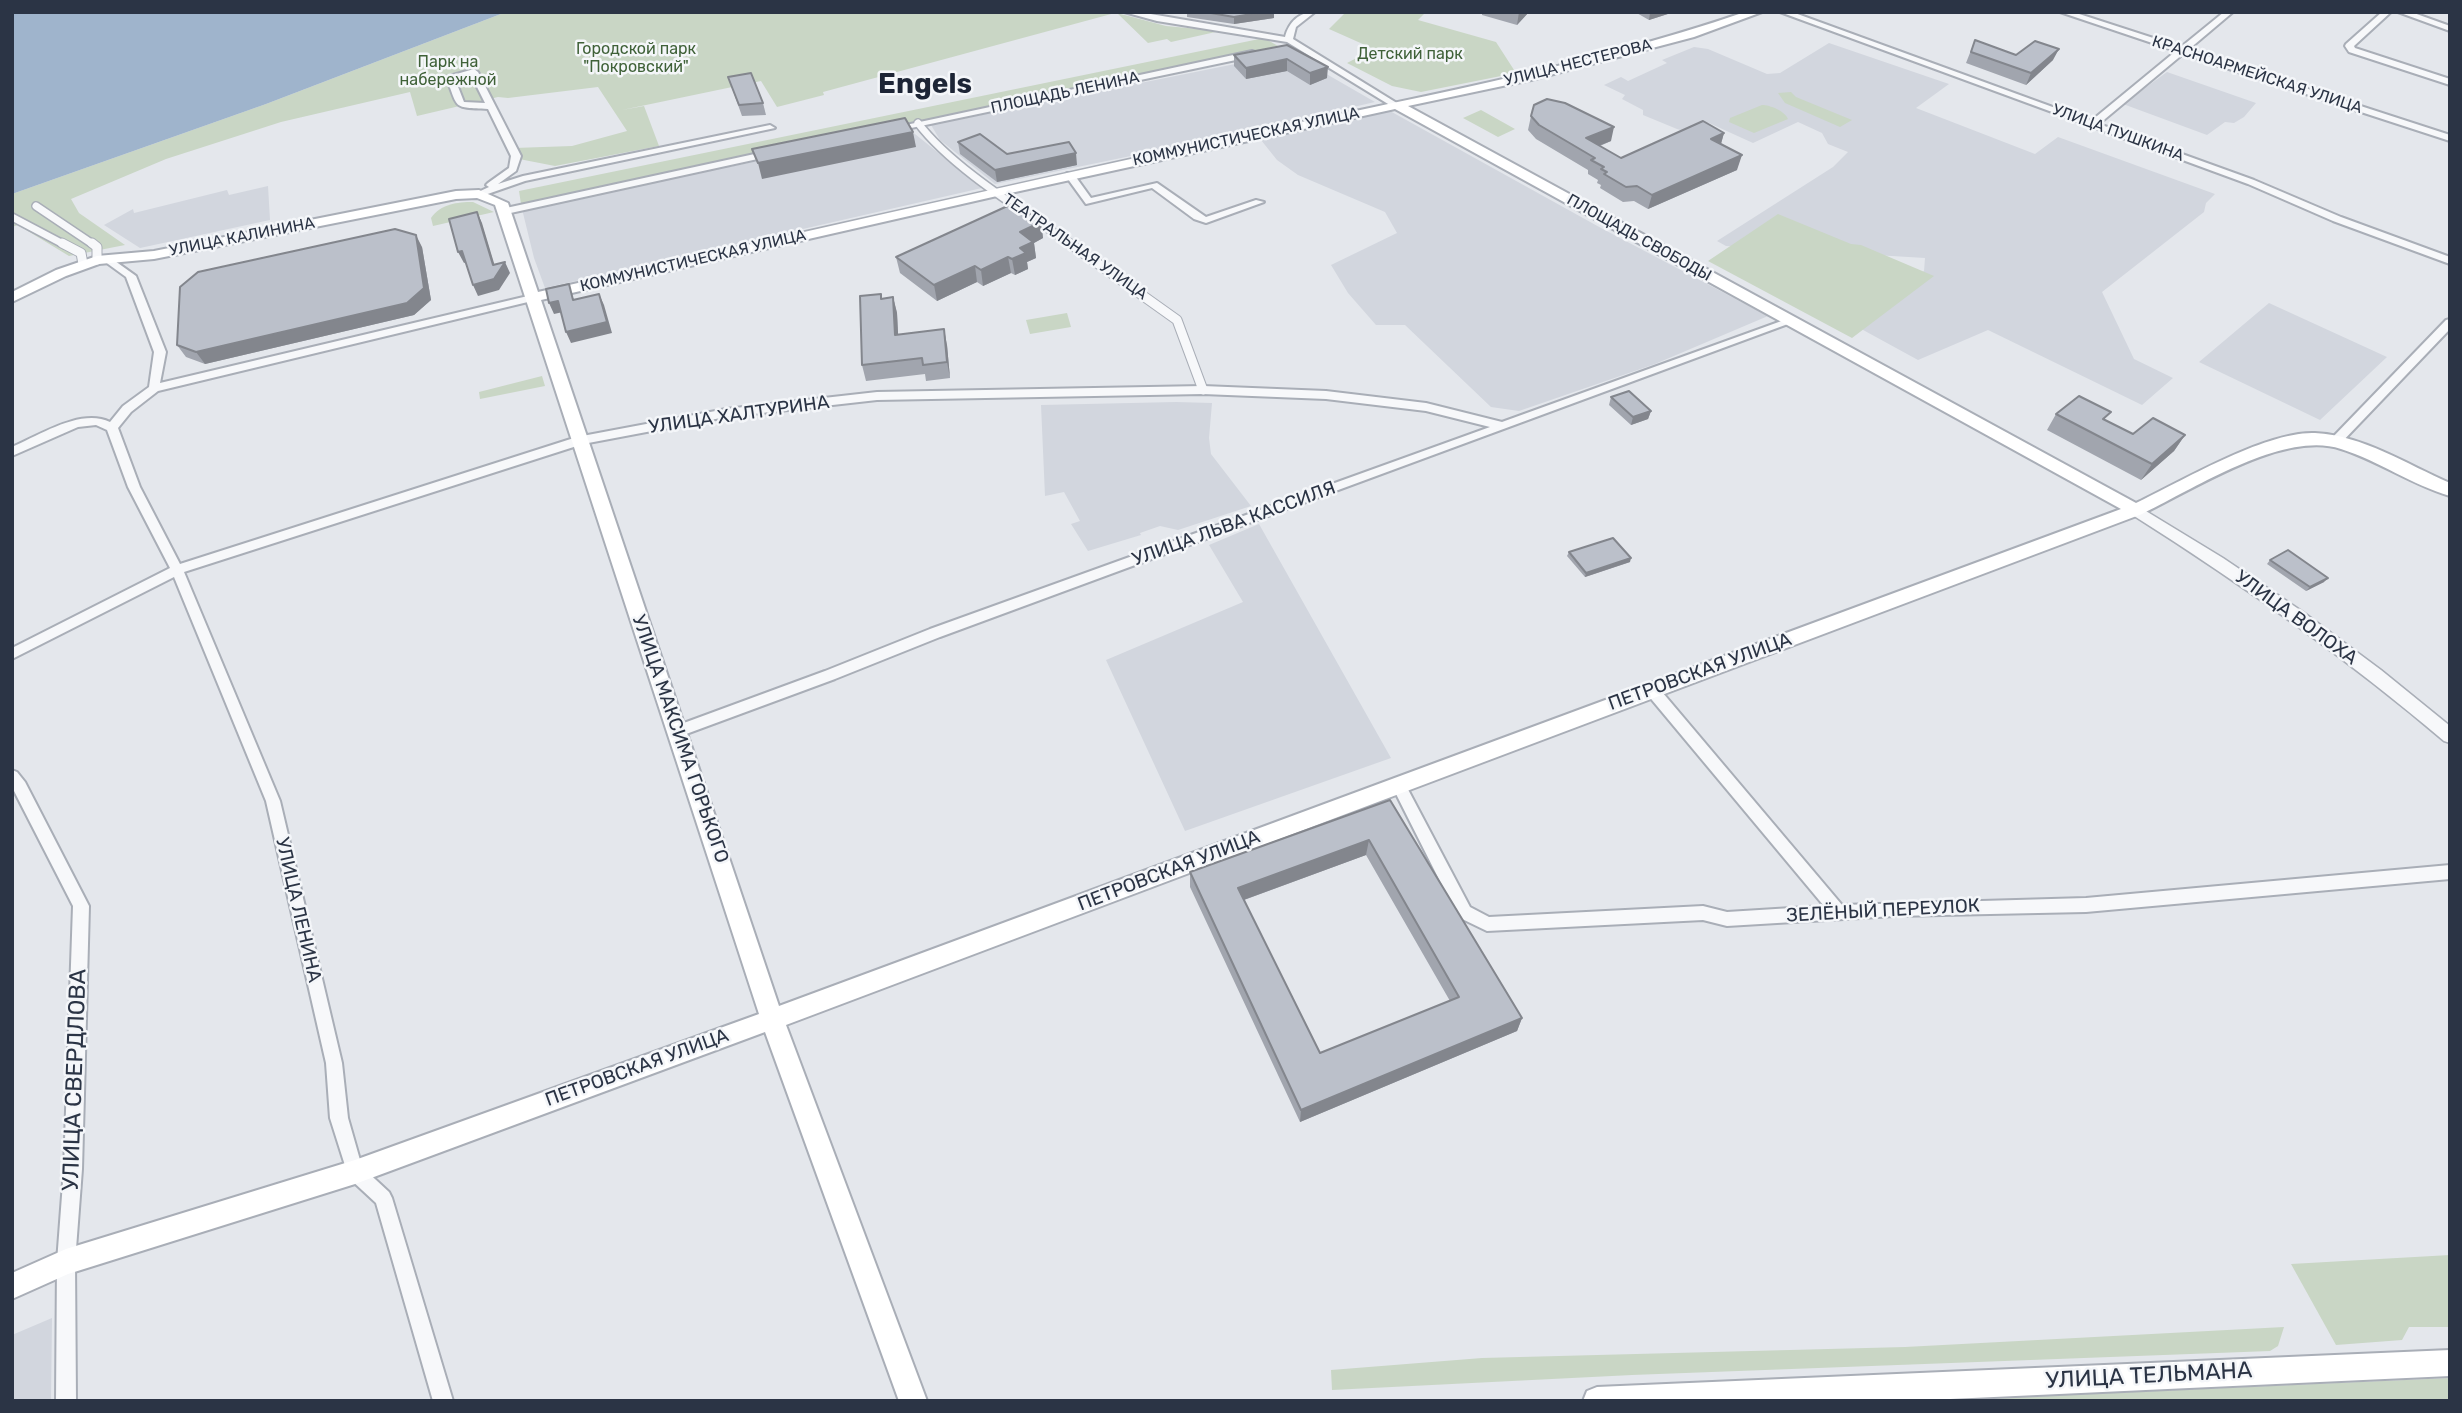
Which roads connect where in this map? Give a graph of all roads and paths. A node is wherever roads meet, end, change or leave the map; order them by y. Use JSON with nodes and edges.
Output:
{"nodes":[{"id":1,"x":1128,"y":12,"type":"edge"},
{"id":2,"x":1311,"y":12,"type":"edge"},
{"id":3,"x":1757,"y":12,"type":"edge"},
{"id":4,"x":1784,"y":12,"type":"edge"},
{"id":5,"x":2064,"y":12,"type":"edge"},
{"id":6,"x":2229,"y":12,"type":"edge"},
{"id":7,"x":2387,"y":12,"type":"edge"},
{"id":8,"x":2402,"y":12,"type":"edge"},
{"id":9,"x":2450,"y":29,"type":"edge"},
{"id":10,"x":1289,"y":45,"type":"junction"},
{"id":11,"x":2181,"y":50,"type":"junction"},
{"id":12,"x":1269,"y":51,"type":"edge"},
{"id":13,"x":2450,"y":82,"type":"edge"},
{"id":14,"x":1396,"y":105,"type":"junction"},
{"id":15,"x":491,"y":106,"type":"junction"},
{"id":16,"x":918,"y":123,"type":"junction"},
{"id":17,"x":2094,"y":123,"type":"junction"},
{"id":18,"x":770,"y":128,"type":"dead end"},
{"id":19,"x":877,"y":132,"type":"edge"},
{"id":20,"x":2450,"y":138,"type":"edge"},
{"id":21,"x":782,"y":151,"type":"edge"},
{"id":22,"x":1070,"y":175,"type":"junction"},
{"id":23,"x":997,"y":192,"type":"junction"},
{"id":24,"x":479,"y":194,"type":"junction"},
{"id":25,"x":1259,"y":202,"type":"dead end"},
{"id":26,"x":36,"y":206,"type":"dead end"},
{"id":27,"x":506,"y":211,"type":"junction"},
{"id":28,"x":12,"y":217,"type":"edge"},
{"id":29,"x":61,"y":223,"type":"junction"},
{"id":30,"x":37,"y":233,"type":"junction"},
{"id":31,"x":96,"y":261,"type":"junction"},
{"id":32,"x":2450,"y":261,"type":"edge"},
{"id":33,"x":12,"y":298,"type":"edge"},
{"id":34,"x":532,"y":298,"type":"junction"},
{"id":35,"x":1791,"y":321,"type":"junction"},
{"id":36,"x":2450,"y":322,"type":"edge"},
{"id":37,"x":154,"y":388,"type":"junction"},
{"id":38,"x":1203,"y":390,"type":"junction"},
{"id":39,"x":1503,"y":426,"type":"junction"},
{"id":40,"x":112,"y":428,"type":"junction"},
{"id":41,"x":581,"y":440,"type":"junction"},
{"id":42,"x":2335,"y":442,"type":"junction"},
{"id":43,"x":12,"y":452,"type":"edge"},
{"id":44,"x":2450,"y":490,"type":"edge"},
{"id":45,"x":2136,"y":510,"type":"junction"},
{"id":46,"x":177,"y":570,"type":"junction"},
{"id":47,"x":12,"y":654,"type":"edge"},
{"id":48,"x":1652,"y":691,"type":"junction"},
{"id":49,"x":678,"y":731,"type":"junction"},
{"id":50,"x":2450,"y":736,"type":"edge"},
{"id":51,"x":12,"y":776,"type":"edge"},
{"id":52,"x":1398,"y":784,"type":"junction"},
{"id":53,"x":2450,"y":872,"type":"edge"},
{"id":54,"x":1838,"y":912,"type":"junction"},
{"id":55,"x":772,"y":1019,"type":"junction"},
{"id":56,"x":355,"y":1171,"type":"junction"},
{"id":57,"x":66,"y":1262,"type":"junction"},
{"id":58,"x":12,"y":1286,"type":"edge"},
{"id":59,"x":2450,"y":1363,"type":"edge"},
{"id":60,"x":66,"y":1401,"type":"edge"},
{"id":61,"x":443,"y":1401,"type":"edge"},
{"id":62,"x":913,"y":1401,"type":"edge"},
{"id":63,"x":1597,"y":1401,"type":"edge"}],
"edges":[{"from":1,"to":10,"type":"street","name":"ПЛОЩАДЬ СВОБОДЫ"},
{"from":2,"to":10,"type":"street"},
{"from":3,"to":14,"type":"main road","name":"УЛИЦА НЕСТЕРОВА"},
{"from":4,"to":17,"type":"street","name":"УЛИЦА ПУШКИНА"},
{"from":5,"to":11,"type":"street","name":"КРАСНОАРМЕЙСКАЯ УЛИЦА"},
{"from":6,"to":11,"type":"street"},
{"from":7,"to":13,"type":"street"},
{"from":8,"to":9,"type":"street"},
{"from":10,"to":14,"type":"street","name":"ПЛОЩАДЬ СВОБОДЫ"},
{"from":11,"to":17,"type":"street"},
{"from":11,"to":20,"type":"street","name":"КРАСНОАРМЕЙСКАЯ УЛИЦА"},
{"from":12,"to":16,"type":"street","name":"ПЛОЩАДЬ ЛЕНИНА"},
{"from":14,"to":22,"type":"main road","name":"КОММУНИСТИЧЕСКАЯ УЛИЦА"},
{"from":14,"to":35,"type":"main road","name":"ПЛОЩАДЬ СВОБОДЫ"},
{"from":15,"to":15,"type":"street"},
{"from":15,"to":24,"type":"street"},
{"from":16,"to":19,"type":"street","name":"ПЛОЩАДЬ ЛЕНИНА"},
{"from":16,"to":23,"type":"street","name":"ТЕАТРАЛЬНАЯ УЛИЦА"},
{"from":17,"to":32,"type":"street","name":"УЛИЦА ПУШКИНА"},
{"from":18,"to":24,"type":"street"},
{"from":21,"to":27,"type":"street"},
{"from":22,"to":23,"type":"main road","name":"КОММУНИСТИЧЕСКАЯ УЛИЦА"},
{"from":22,"to":25,"type":"street"},
{"from":23,"to":34,"type":"main road","name":"КОММУНИСТИЧЕСКАЯ УЛИЦА"},
{"from":23,"to":38,"type":"street","name":"ТЕАТРАЛЬНАЯ УЛИЦА"},
{"from":24,"to":27,"type":"main road"},
{"from":24,"to":31,"type":"main road","name":"УЛИЦА КАЛИНИНА"},
{"from":26,"to":29,"type":"street"},
{"from":27,"to":34,"type":"main road","name":"УЛИЦА МАКСИМА ГОРЬКОГО"},
{"from":28,"to":30,"type":"street"},
{"from":29,"to":30,"type":"street"},
{"from":29,"to":31,"type":"street"},
{"from":30,"to":31,"type":"street"},
{"from":31,"to":33,"type":"main road","name":"УЛИЦА КАЛИНИНА"},
{"from":31,"to":37,"type":"street"},
{"from":34,"to":37,"type":"street","name":"КОММУНИСТИЧЕСКАЯ УЛИЦА"},
{"from":34,"to":41,"type":"main road","name":"УЛИЦА МАКСИМА ГОРЬКОГО"},
{"from":35,"to":39,"type":"street","name":"УЛИЦА ЛЬВА КАССИЛЯ"},
{"from":35,"to":45,"type":"main road","name":"ПЛОЩАДЬ СВОБОДЫ"},
{"from":36,"to":42,"type":"street"},
{"from":37,"to":40,"type":"street","name":"КОММУНИСТИЧЕСКАЯ УЛИЦА"},
{"from":38,"to":39,"type":"street","name":"УЛИЦА ХАЛТУРИНА"},
{"from":38,"to":41,"type":"street","name":"УЛИЦА ХАЛТУРИНА"},
{"from":39,"to":49,"type":"street","name":"УЛИЦА ЛЬВА КАССИЛЯ"},
{"from":40,"to":43,"type":"street"},
{"from":40,"to":46,"type":"street","name":"УЛИЦА ЛЕНИНА"},
{"from":41,"to":46,"type":"street","name":"УЛИЦА ХАЛТУРИНА"},
{"from":41,"to":49,"type":"main road","name":"УЛИЦА МАКСИМА ГОРЬКОГО"},
{"from":42,"to":44,"type":"main road"},
{"from":42,"to":45,"type":"main road","name":"ПЕТРОВСКАЯ УЛИЦА"},
{"from":45,"to":48,"type":"main road","name":"ПЕТРОВСКАЯ УЛИЦА"},
{"from":45,"to":50,"type":"street","name":"УЛИЦА ВОЛОХА"},
{"from":46,"to":47,"type":"street","name":"УЛИЦА ХАЛТУРИНА"},
{"from":46,"to":56,"type":"street","name":"УЛИЦА ЛЕНИНА"},
{"from":48,"to":52,"type":"main road","name":"ПЕТРОВСКАЯ УЛИЦА"},
{"from":48,"to":54,"type":"street"},
{"from":49,"to":55,"type":"main road","name":"УЛИЦА МАКСИМА ГОРЬКОГО"},
{"from":51,"to":57,"type":"street","name":"УЛИЦА СВЕРДЛОВА"},
{"from":52,"to":54,"type":"street","name":"ЗЕЛЁНЫЙ ПЕРЕУЛОК"},
{"from":52,"to":55,"type":"main road","name":"ПЕТРОВСКАЯ УЛИЦА"},
{"from":53,"to":54,"type":"street","name":"ЗЕЛЁНЫЙ ПЕРЕУЛОК"},
{"from":55,"to":56,"type":"main road","name":"ПЕТРОВСКАЯ УЛИЦА"},
{"from":55,"to":62,"type":"main road","name":"УЛИЦА МАКСИМА ГОРЬКОГО"},
{"from":56,"to":57,"type":"main road","name":"ПЕТРОВСКАЯ УЛИЦА"},
{"from":56,"to":61,"type":"street","name":"УЛИЦА ЛЕНИНА"},
{"from":57,"to":58,"type":"main road","name":"ПЕТРОВСКАЯ УЛИЦА"},
{"from":57,"to":60,"type":"street","name":"УЛИЦА СВЕРДЛОВА"},
{"from":59,"to":63,"type":"main road","name":"УЛИЦА ТЕЛЬМАНА"}]}
